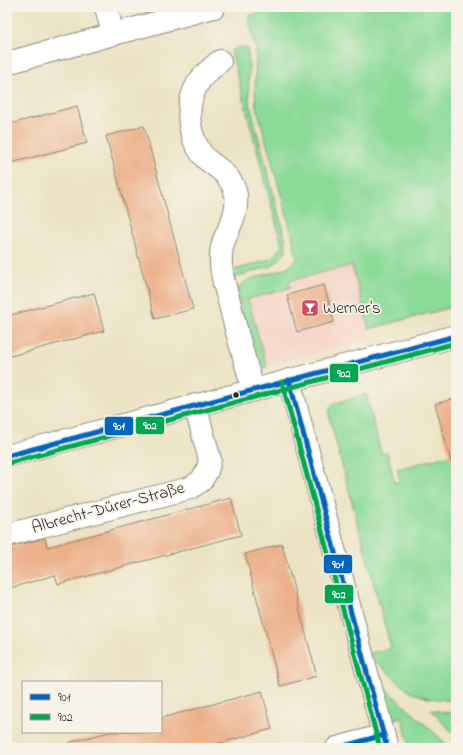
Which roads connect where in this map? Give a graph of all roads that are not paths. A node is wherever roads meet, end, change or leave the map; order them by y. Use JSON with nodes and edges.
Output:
{"nodes":[{"id":1,"x":106,"y":7,"type":"edge"},
{"id":2,"x":214,"y":7,"type":"edge"},
{"id":3,"x":113,"y":34,"type":"junction"},
{"id":4,"x":220,"y":61,"type":"dead end"},
{"id":5,"x":7,"y":63,"type":"edge"},
{"id":6,"x":456,"y":336,"type":"edge"},
{"id":7,"x":289,"y":380,"type":"junction"},
{"id":8,"x":253,"y":390,"type":"junction"},
{"id":9,"x":195,"y":405,"type":"junction"},
{"id":10,"x":7,"y":456,"type":"edge"},
{"id":11,"x":7,"y":535,"type":"edge"},
{"id":12,"x":385,"y":742,"type":"edge"},
{"id":13,"x":338,"y":748,"type":"edge"}],
"edges":[{"from":1,"to":3,"type":"street"},
{"from":2,"to":3,"type":"street"},
{"from":3,"to":5,"type":"street"},
{"from":4,"to":8,"type":"street"},
{"from":6,"to":7,"type":"street"},
{"from":7,"to":8,"type":"street"},
{"from":7,"to":12,"type":"street"},
{"from":8,"to":9,"type":"street"},
{"from":9,"to":10,"type":"street"},
{"from":9,"to":11,"type":"street","name":"Albrecht-Dürer-Straße"},
{"from":12,"to":13,"type":"street"}]}
